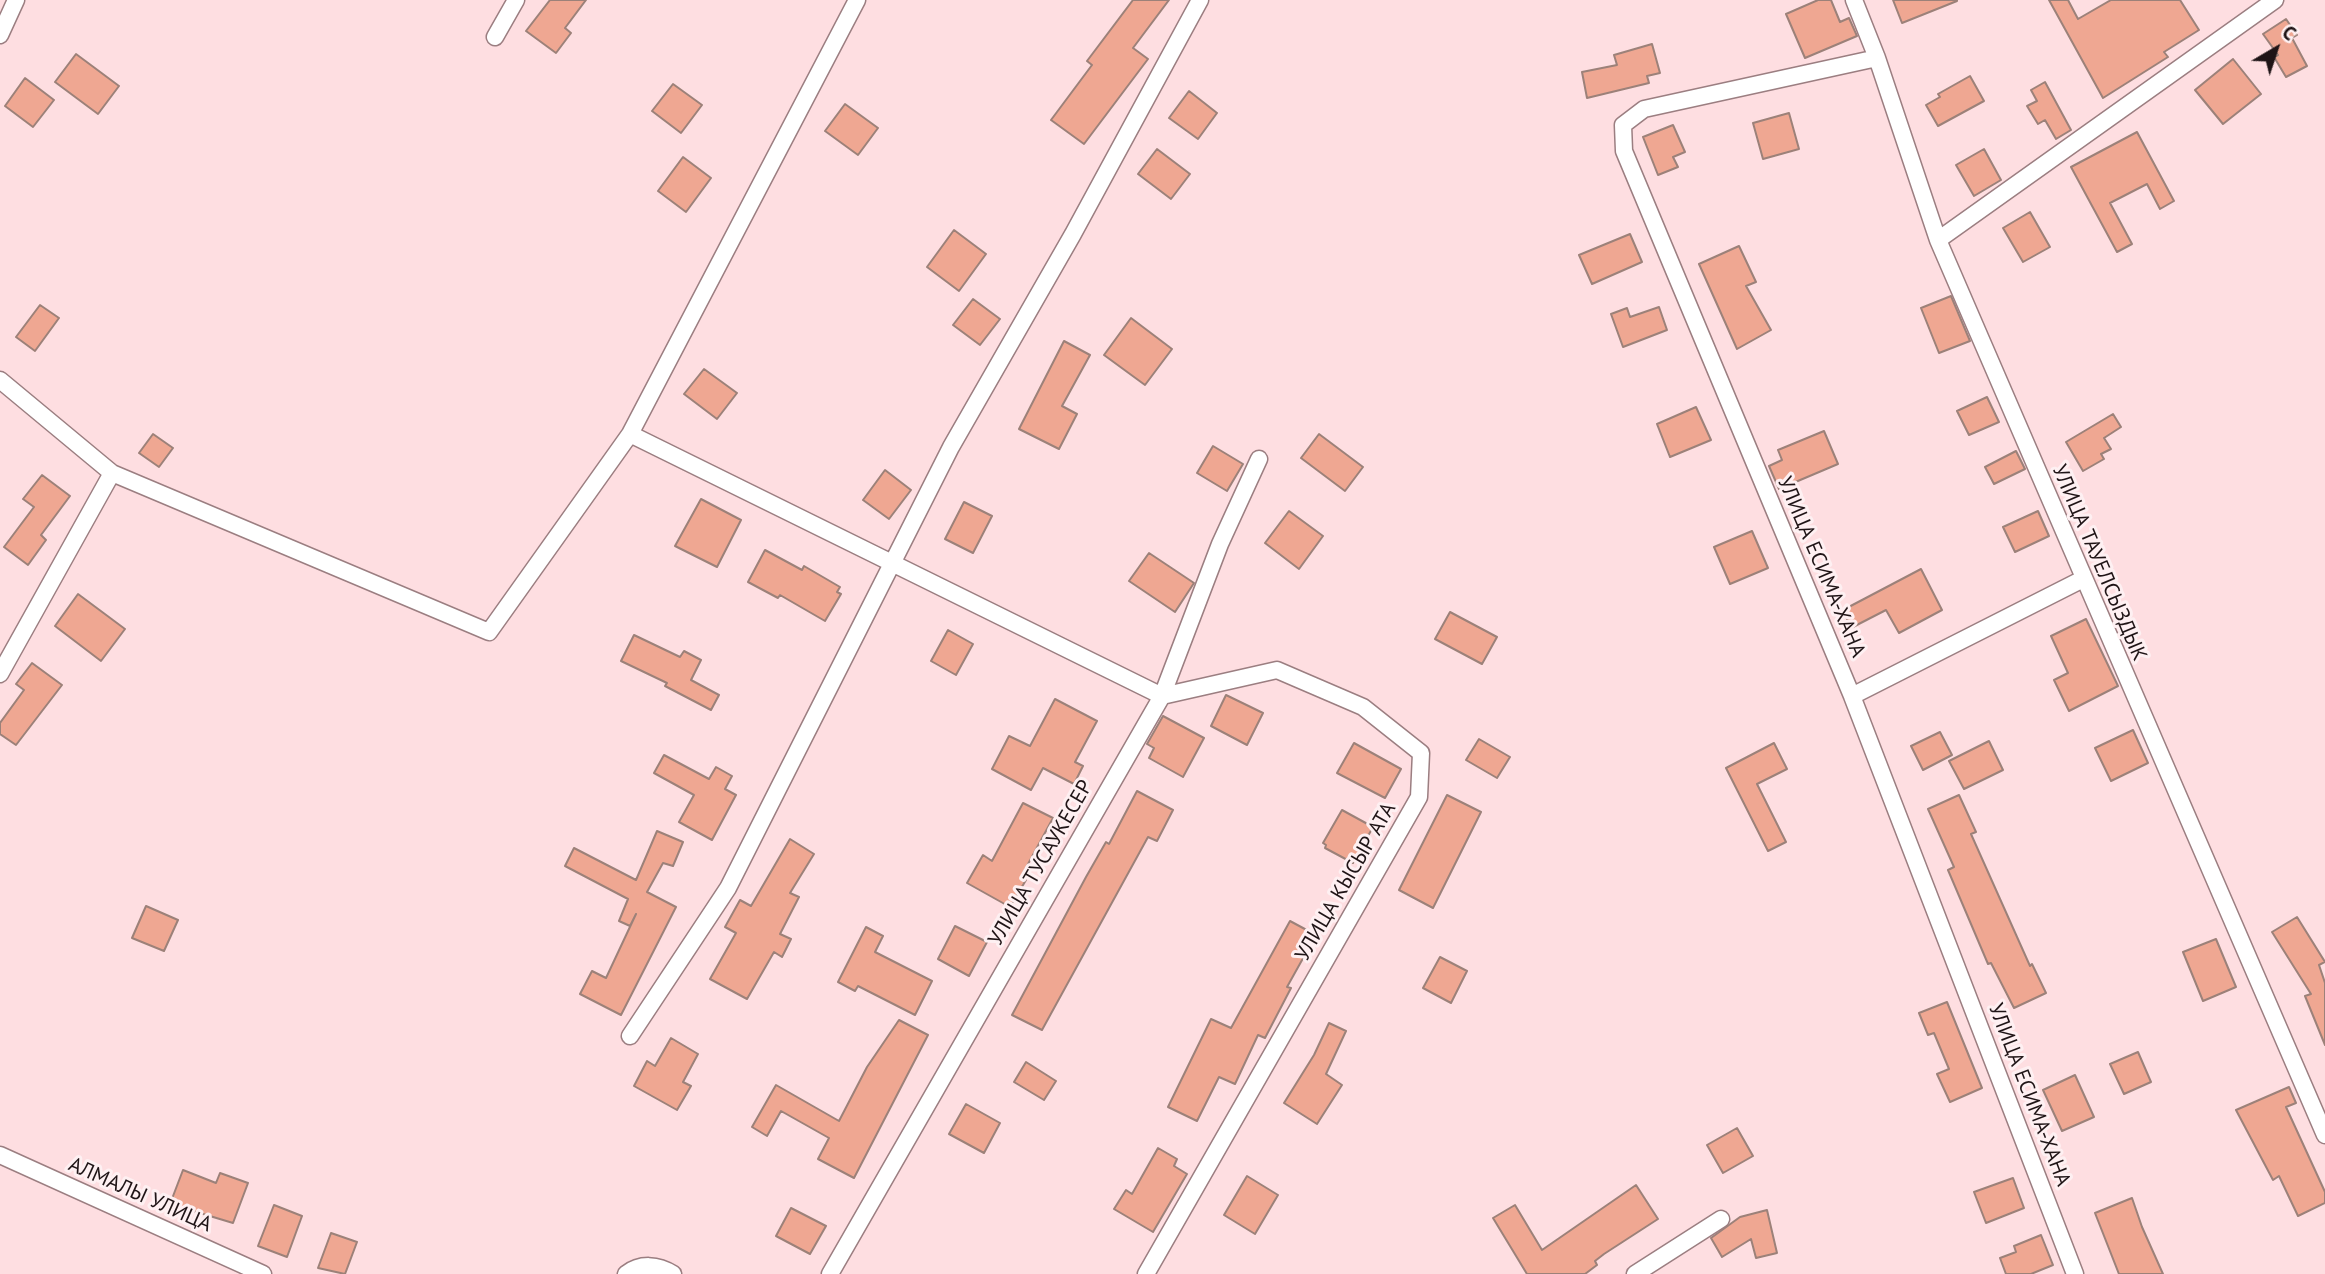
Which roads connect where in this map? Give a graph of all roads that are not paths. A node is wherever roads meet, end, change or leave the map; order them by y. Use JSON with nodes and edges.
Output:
{"nodes":[{"id":1,"x":16,"y":0,"type":"edge"},
{"id":2,"x":516,"y":0,"type":"edge"},
{"id":3,"x":857,"y":0,"type":"edge"},
{"id":4,"x":1200,"y":0,"type":"edge"},
{"id":5,"x":1853,"y":0,"type":"edge"},
{"id":6,"x":2275,"y":0,"type":"edge"},
{"id":7,"x":0,"y":35,"type":"edge"},
{"id":8,"x":495,"y":37,"type":"dead end"},
{"id":9,"x":1877,"y":58,"type":"junction"},
{"id":10,"x":1938,"y":240,"type":"junction"},
{"id":11,"x":0,"y":380,"type":"edge"},
{"id":12,"x":631,"y":434,"type":"junction"},
{"id":13,"x":1259,"y":459,"type":"dead end"},
{"id":14,"x":112,"y":473,"type":"junction"},
{"id":15,"x":893,"y":564,"type":"junction"},
{"id":16,"x":2083,"y":579,"type":"junction"},
{"id":17,"x":0,"y":674,"type":"edge"},
{"id":18,"x":1162,"y":696,"type":"junction"},
{"id":19,"x":1852,"y":696,"type":"junction"},
{"id":20,"x":630,"y":1036,"type":"dead end"},
{"id":21,"x":2325,"y":1135,"type":"edge"},
{"id":22,"x":0,"y":1155,"type":"edge"},
{"id":23,"x":1721,"y":1219,"type":"dead end"},
{"id":24,"x":263,"y":1274,"type":"edge"},
{"id":25,"x":626,"y":1274,"type":"edge"},
{"id":26,"x":673,"y":1274,"type":"edge"},
{"id":27,"x":830,"y":1274,"type":"edge"},
{"id":28,"x":1146,"y":1274,"type":"edge"},
{"id":29,"x":1635,"y":1274,"type":"edge"},
{"id":30,"x":2076,"y":1274,"type":"edge"}],
"edges":[{"from":1,"to":7,"type":"street"},
{"from":2,"to":8,"type":"street"},
{"from":3,"to":12,"type":"street"},
{"from":4,"to":15,"type":"street"},
{"from":5,"to":9,"type":"street","name":"УЛИЦА ТАУЕЛСЫЗДЫК"},
{"from":6,"to":10,"type":"street"},
{"from":9,"to":10,"type":"street","name":"УЛИЦА ТАУЕЛСЫЗДЫК"},
{"from":9,"to":19,"type":"street","name":"УЛИЦА ЕСИМА-ХАНА"},
{"from":10,"to":16,"type":"street","name":"УЛИЦА ТАУЕЛСЫЗДЫК"},
{"from":11,"to":14,"type":"street"},
{"from":12,"to":14,"type":"street"},
{"from":12,"to":15,"type":"street"},
{"from":13,"to":18,"type":"street","name":"УЛИЦА ТУСАУКЕСЕР"},
{"from":14,"to":17,"type":"street"},
{"from":15,"to":18,"type":"street"},
{"from":15,"to":20,"type":"street"},
{"from":16,"to":19,"type":"street"},
{"from":16,"to":21,"type":"street","name":"УЛИЦА ТАУЕЛСЫЗДЫК"},
{"from":18,"to":27,"type":"street","name":"УЛИЦА ТУСАУКЕСЕР"},
{"from":18,"to":28,"type":"street","name":"УЛИЦА КЫСЫР АТА"},
{"from":19,"to":30,"type":"street","name":"УЛИЦА ЕСИМА-ХАНА"},
{"from":22,"to":24,"type":"street","name":"АЛМАЛЫ УЛИЦА"},
{"from":23,"to":29,"type":"street"},
{"from":25,"to":26,"type":"street"}]}
